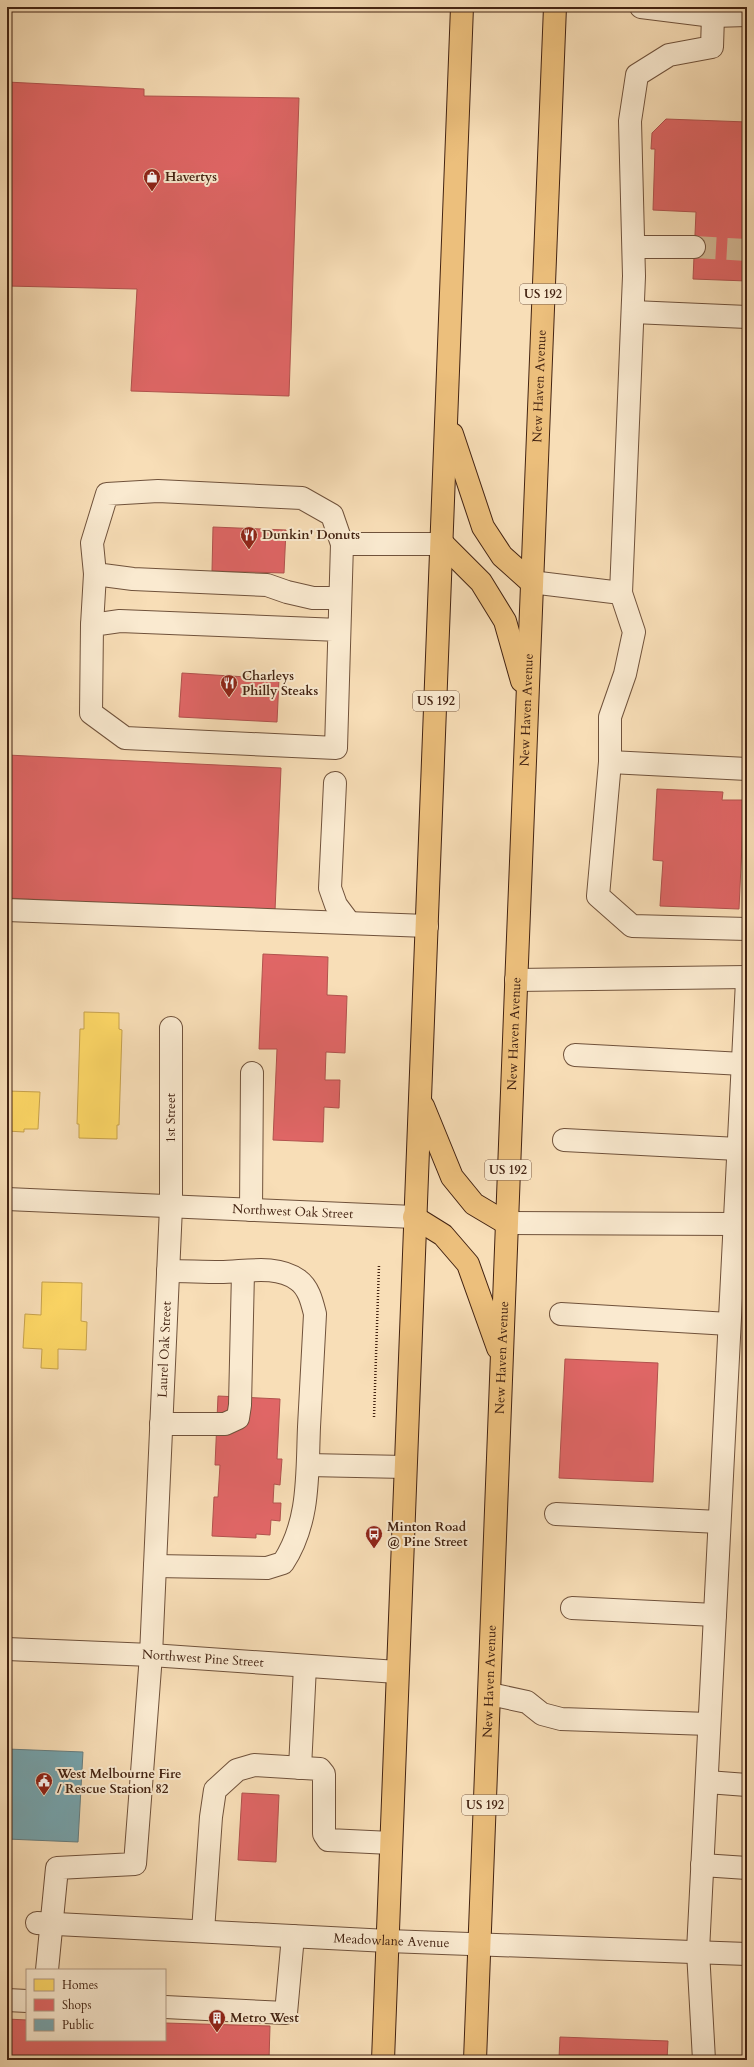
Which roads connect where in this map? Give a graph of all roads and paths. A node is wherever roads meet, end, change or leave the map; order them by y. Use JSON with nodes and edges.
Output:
{"nodes":[{"id":1,"x":462,"y":7,"type":"edge"},
{"id":2,"x":555,"y":7,"type":"edge"},
{"id":3,"x":641,"y":7,"type":"edge"},
{"id":4,"x":747,"y":15,"type":"edge"},
{"id":5,"x":713,"y":16,"type":"junction"},
{"id":6,"x":634,"y":247,"type":"junction"},
{"id":7,"x":694,"y":247,"type":"tunnel mouth"},
{"id":8,"x":633,"y":312,"type":"junction"},
{"id":9,"x":747,"y":317,"type":"edge"},
{"id":10,"x":447,"y":420,"type":"junction"},
{"id":11,"x":342,"y":544,"type":"junction"},
{"id":12,"x":442,"y":544,"type":"junction"},
{"id":13,"x":95,"y":574,"type":"junction"},
{"id":14,"x":531,"y":582,"type":"junction"},
{"id":15,"x":622,"y":593,"type":"junction"},
{"id":16,"x":340,"y":598,"type":"junction"},
{"id":17,"x":92,"y":625,"type":"junction"},
{"id":18,"x":339,"y":630,"type":"junction"},
{"id":19,"x":528,"y":701,"type":"junction"},
{"id":20,"x":610,"y":762,"type":"junction"},
{"id":21,"x":747,"y":769,"type":"edge"},
{"id":22,"x":335,"y":783,"type":"dead end"},
{"id":23,"x":7,"y":910,"type":"edge"},
{"id":24,"x":348,"y":921,"type":"junction"},
{"id":25,"x":427,"y":926,"type":"junction"},
{"id":26,"x":747,"y":929,"type":"edge"},
{"id":27,"x":747,"y":977,"type":"edge"},
{"id":28,"x":516,"y":980,"type":"junction"},
{"id":29,"x":747,"y":981,"type":"edge"},
{"id":30,"x":171,"y":1028,"type":"dead end"},
{"id":31,"x":575,"y":1054,"type":"dead end"},
{"id":32,"x":743,"y":1064,"type":"junction"},
{"id":33,"x":252,"y":1073,"type":"dead end"},
{"id":34,"x":420,"y":1099,"type":"junction"},
{"id":35,"x":564,"y":1140,"type":"dead end"},
{"id":36,"x":738,"y":1149,"type":"junction"},
{"id":37,"x":7,"y":1199,"type":"edge"},
{"id":38,"x":171,"y":1207,"type":"junction"},
{"id":39,"x":251,"y":1210,"type":"junction"},
{"id":40,"x":414,"y":1218,"type":"junction"},
{"id":41,"x":506,"y":1223,"type":"junction"},
{"id":42,"x":734,"y":1224,"type":"junction"},
{"id":43,"x":379,"y":1265,"type":"dead end"},
{"id":44,"x":168,"y":1271,"type":"junction"},
{"id":45,"x":243,"y":1272,"type":"junction"},
{"id":46,"x":561,"y":1314,"type":"dead end"},
{"id":47,"x":729,"y":1324,"type":"junction"},
{"id":48,"x":503,"y":1360,"type":"junction"},
{"id":49,"x":374,"y":1417,"type":"dead end"},
{"id":50,"x":161,"y":1424,"type":"junction"},
{"id":51,"x":308,"y":1465,"type":"junction"},
{"id":52,"x":405,"y":1467,"type":"junction"},
{"id":53,"x":556,"y":1514,"type":"dead end"},
{"id":54,"x":719,"y":1522,"type":"junction"},
{"id":55,"x":155,"y":1566,"type":"junction"},
{"id":56,"x":572,"y":1608,"type":"dead end"},
{"id":57,"x":715,"y":1615,"type":"junction"},
{"id":58,"x":7,"y":1650,"type":"edge"},
{"id":59,"x":151,"y":1655,"type":"junction"},
{"id":60,"x":305,"y":1666,"type":"junction"},
{"id":61,"x":398,"y":1672,"type":"junction"},
{"id":62,"x":490,"y":1694,"type":"junction"},
{"id":63,"x":709,"y":1724,"type":"junction"},
{"id":64,"x":300,"y":1768,"type":"junction"},
{"id":65,"x":707,"y":1782,"type":"junction"},
{"id":66,"x":747,"y":1785,"type":"edge"},
{"id":67,"x":391,"y":1843,"type":"junction"},
{"id":68,"x":702,"y":1865,"type":"junction"},
{"id":69,"x":747,"y":1868,"type":"edge"},
{"id":70,"x":44,"y":1923,"type":"junction"},
{"id":71,"x":203,"y":1931,"type":"junction"},
{"id":72,"x":293,"y":1936,"type":"junction"},
{"id":73,"x":388,"y":1941,"type":"junction"},
{"id":74,"x":480,"y":1944,"type":"junction"},
{"id":75,"x":698,"y":1951,"type":"junction"},
{"id":76,"x":747,"y":1954,"type":"edge"},
{"id":77,"x":47,"y":1969,"type":"edge"},
{"id":78,"x":7,"y":2000,"type":"edge"},
{"id":79,"x":26,"y":2001,"type":"edge"},
{"id":80,"x":166,"y":2007,"type":"edge"},
{"id":81,"x":383,"y":2060,"type":"edge"},
{"id":82,"x":475,"y":2060,"type":"edge"},
{"id":83,"x":704,"y":2060,"type":"edge"}],
"edges":[{"from":1,"to":10,"type":"main road","number":"US 192"},
{"from":2,"to":14,"type":"main road","name":"New Haven Avenue","number":"US 192"},
{"from":3,"to":5,"type":"street"},
{"from":4,"to":5,"type":"street"},
{"from":5,"to":6,"type":"street"},
{"from":6,"to":7,"type":"street"},
{"from":6,"to":8,"type":"street"},
{"from":8,"to":9,"type":"street"},
{"from":8,"to":15,"type":"street"},
{"from":10,"to":12,"type":"main road","number":"US 192"},
{"from":10,"to":14,"type":"main road"},
{"from":11,"to":12,"type":"street"},
{"from":11,"to":13,"type":"street"},
{"from":11,"to":16,"type":"street"},
{"from":12,"to":19,"type":"main road"},
{"from":12,"to":25,"type":"main road","number":"US 192"},
{"from":13,"to":16,"type":"street"},
{"from":13,"to":17,"type":"street"},
{"from":14,"to":15,"type":"street"},
{"from":14,"to":19,"type":"main road","name":"New Haven Avenue","number":"US 192"},
{"from":15,"to":20,"type":"street"},
{"from":16,"to":18,"type":"street"},
{"from":17,"to":18,"type":"street"},
{"from":17,"to":18,"type":"street"},
{"from":19,"to":28,"type":"main road","name":"New Haven Avenue","number":"US 192"},
{"from":20,"to":21,"type":"street"},
{"from":20,"to":26,"type":"street"},
{"from":22,"to":24,"type":"street"},
{"from":23,"to":24,"type":"street"},
{"from":24,"to":25,"type":"street"},
{"from":25,"to":34,"type":"main road","number":"US 192"},
{"from":27,"to":28,"type":"street"},
{"from":28,"to":41,"type":"main road","name":"New Haven Avenue","number":"US 192"},
{"from":29,"to":32,"type":"street"},
{"from":30,"to":38,"type":"street","name":"1st Street"},
{"from":31,"to":32,"type":"street"},
{"from":32,"to":36,"type":"street"},
{"from":33,"to":39,"type":"street"},
{"from":34,"to":40,"type":"main road","number":"US 192"},
{"from":34,"to":41,"type":"main road"},
{"from":35,"to":36,"type":"street"},
{"from":36,"to":42,"type":"street"},
{"from":37,"to":38,"type":"street"},
{"from":38,"to":39,"type":"street","name":"Northwest Oak Street"},
{"from":38,"to":44,"type":"street","name":"Laurel Oak Street"},
{"from":39,"to":40,"type":"street","name":"Northwest Oak Street"},
{"from":40,"to":48,"type":"main road"},
{"from":40,"to":52,"type":"main road","number":"US 192"},
{"from":41,"to":42,"type":"street"},
{"from":41,"to":48,"type":"main road","name":"New Haven Avenue","number":"US 192"},
{"from":42,"to":47,"type":"street"},
{"from":43,"to":49,"type":"path"},
{"from":44,"to":45,"type":"street"},
{"from":44,"to":50,"type":"street","name":"Laurel Oak Street"},
{"from":45,"to":50,"type":"street"},
{"from":45,"to":51,"type":"street"},
{"from":46,"to":47,"type":"street"},
{"from":47,"to":54,"type":"street"},
{"from":48,"to":62,"type":"main road","name":"New Haven Avenue","number":"US 192"},
{"from":50,"to":55,"type":"street","name":"Laurel Oak Street"},
{"from":51,"to":52,"type":"street"},
{"from":51,"to":55,"type":"street"},
{"from":52,"to":61,"type":"main road","number":"US 192"},
{"from":53,"to":54,"type":"street"},
{"from":54,"to":57,"type":"street"},
{"from":55,"to":59,"type":"street","name":"Laurel Oak Street"},
{"from":56,"to":57,"type":"street"},
{"from":57,"to":63,"type":"street"},
{"from":58,"to":59,"type":"street","name":"Northwest Pine Street"},
{"from":59,"to":60,"type":"street","name":"Northwest Pine Street"},
{"from":59,"to":70,"type":"street","name":"Laurel Oak Street"},
{"from":60,"to":61,"type":"street","name":"Northwest Pine Street"},
{"from":60,"to":64,"type":"street"},
{"from":61,"to":67,"type":"main road","number":"US 192"},
{"from":62,"to":63,"type":"street"},
{"from":62,"to":74,"type":"main road","name":"New Haven Avenue","number":"US 192"},
{"from":63,"to":65,"type":"street"},
{"from":64,"to":67,"type":"street"},
{"from":64,"to":71,"type":"street"},
{"from":65,"to":66,"type":"street"},
{"from":65,"to":68,"type":"street"},
{"from":67,"to":73,"type":"main road","number":"US 192"},
{"from":68,"to":69,"type":"street"},
{"from":68,"to":75,"type":"street"},
{"from":70,"to":71,"type":"street","name":"Meadowlane Avenue"},
{"from":70,"to":77,"type":"street"},
{"from":71,"to":72,"type":"street","name":"Meadowlane Avenue"},
{"from":72,"to":73,"type":"street","name":"Meadowlane Avenue"},
{"from":72,"to":80,"type":"street"},
{"from":73,"to":74,"type":"street","name":"Meadowlane Avenue"},
{"from":73,"to":81,"type":"main road","number":"US 192"},
{"from":74,"to":75,"type":"street","name":"Meadowlane Avenue"},
{"from":74,"to":82,"type":"main road","name":"New Haven Avenue","number":"US 192"},
{"from":75,"to":76,"type":"street","name":"Meadowlane Avenue"},
{"from":75,"to":83,"type":"street"},
{"from":78,"to":79,"type":"street"}]}
